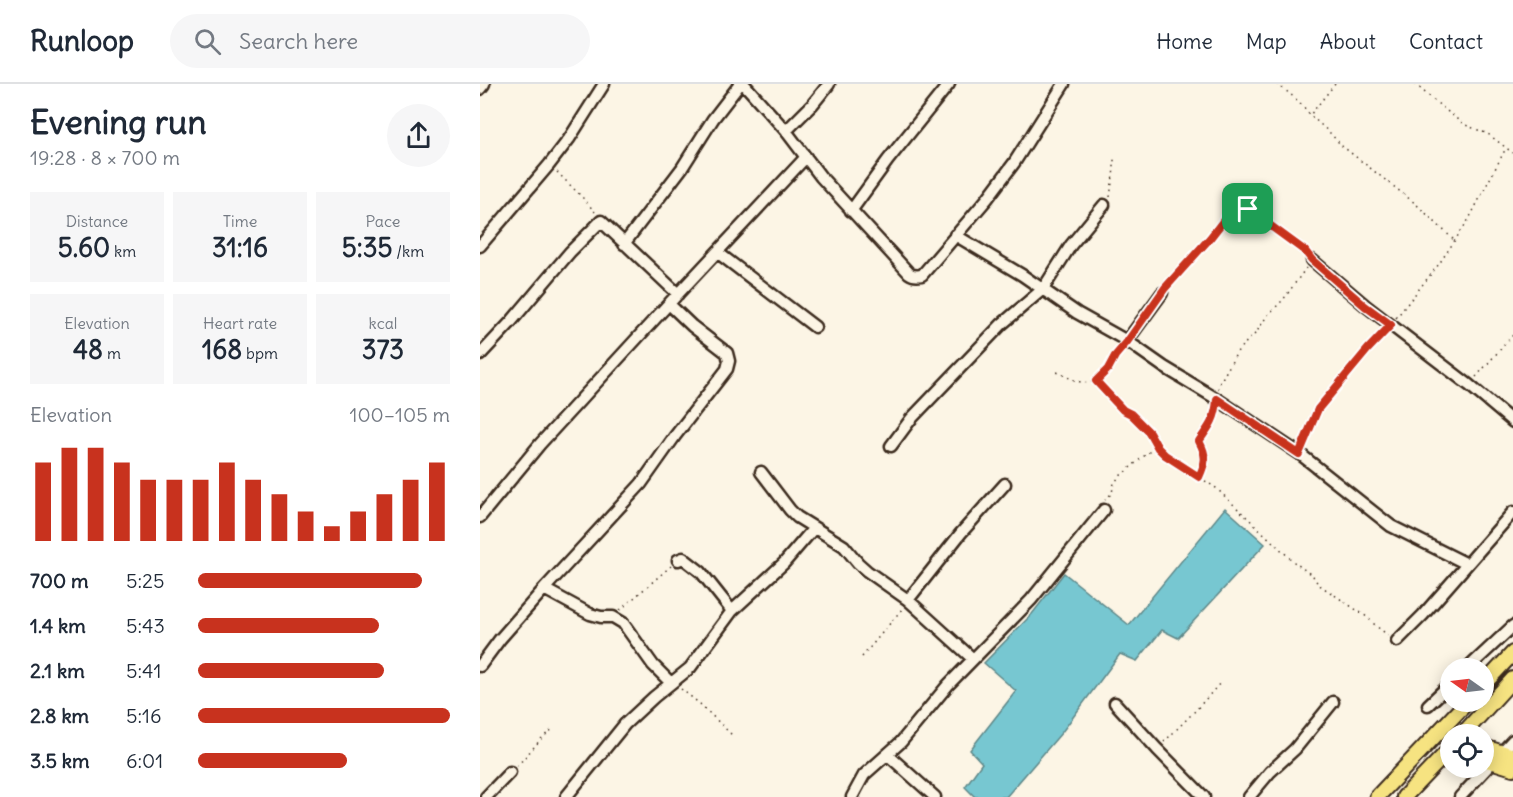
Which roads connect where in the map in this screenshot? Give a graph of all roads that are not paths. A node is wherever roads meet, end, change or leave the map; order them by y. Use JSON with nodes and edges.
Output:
{"nodes":[{"id":1,"x":484,"y":84,"type":"edge"},
{"id":2,"x":604,"y":84,"type":"edge"},
{"id":3,"x":742,"y":84,"type":"edge"},
{"id":4,"x":829,"y":84,"type":"edge"},
{"id":5,"x":949,"y":84,"type":"edge"},
{"id":6,"x":1064,"y":84,"type":"edge"},
{"id":7,"x":480,"y":89,"type":"edge"},
{"id":8,"x":786,"y":131,"type":"junction"},
{"id":9,"x":806,"y":158,"type":"junction"},
{"id":10,"x":1104,"y":205,"type":"road end"},
{"id":11,"x":851,"y":211,"type":"junction"},
{"id":12,"x":955,"y":235,"type":"junction"},
{"id":13,"x":624,"y":244,"type":"junction"},
{"id":14,"x":480,"y":246,"type":"edge"},
{"id":15,"x":717,"y":252,"type":"junction"},
{"id":16,"x":1312,"y":260,"type":"road end"},
{"id":17,"x":1043,"y":289,"type":"junction"},
{"id":18,"x":1162,"y":293,"type":"road end"},
{"id":19,"x":678,"y":294,"type":"junction"},
{"id":20,"x":669,"y":304,"type":"junction"},
{"id":21,"x":815,"y":327,"type":"dead end"},
{"id":22,"x":1127,"y":342,"type":"junction"},
{"id":23,"x":480,"y":355,"type":"edge"},
{"id":24,"x":1513,"y":422,"type":"edge"},
{"id":25,"x":891,"y":446,"type":"dead end"},
{"id":26,"x":761,"y":472,"type":"dead end"},
{"id":27,"x":1005,"y":484,"type":"dead end"},
{"id":28,"x":1104,"y":510,"type":"road end"},
{"id":29,"x":1513,"y":512,"type":"edge"},
{"id":30,"x":480,"y":517,"type":"edge"},
{"id":31,"x":814,"y":528,"type":"junction"},
{"id":32,"x":678,"y":560,"type":"road end"},
{"id":33,"x":1467,"y":564,"type":"junction"},
{"id":34,"x":544,"y":588,"type":"junction"},
{"id":35,"x":908,"y":600,"type":"junction"},
{"id":36,"x":732,"y":611,"type":"junction"},
{"id":37,"x":1513,"y":626,"type":"edge"},
{"id":38,"x":1397,"y":641,"type":"road end"},
{"id":39,"x":1513,"y":653,"type":"edge"},
{"id":40,"x":1479,"y":658,"type":"edge"},
{"id":41,"x":973,"y":659,"type":"junction"},
{"id":42,"x":480,"y":666,"type":"edge"},
{"id":43,"x":1494,"y":673,"type":"edge"},
{"id":44,"x":1513,"y":679,"type":"edge"},
{"id":45,"x":671,"y":683,"type":"junction"},
{"id":46,"x":1440,"y":694,"type":"edge"},
{"id":47,"x":1333,"y":702,"type":"dead end"},
{"id":48,"x":1116,"y":703,"type":"dead end"},
{"id":49,"x":1428,"y":705,"type":"dead end"},
{"id":50,"x":1457,"y":712,"type":"edge"},
{"id":51,"x":1478,"y":717,"type":"junction"},
{"id":52,"x":1446,"y":724,"type":"edge"},
{"id":53,"x":1472,"y":724,"type":"edge"},
{"id":54,"x":1478,"y":724,"type":"edge"},
{"id":55,"x":1440,"y":730,"type":"edge"},
{"id":56,"x":1432,"y":738,"type":"junction"},
{"id":57,"x":1513,"y":740,"type":"edge"},
{"id":58,"x":1440,"y":744,"type":"edge"},
{"id":59,"x":888,"y":755,"type":"junction"},
{"id":60,"x":1498,"y":757,"type":"edge"},
{"id":61,"x":1440,"y":761,"type":"edge"},
{"id":62,"x":1513,"y":768,"type":"edge"},
{"id":63,"x":510,"y":772,"type":"road end"},
{"id":64,"x":486,"y":797,"type":"edge"},
{"id":65,"x":566,"y":797,"type":"edge"},
{"id":66,"x":852,"y":797,"type":"edge"},
{"id":67,"x":935,"y":797,"type":"edge"},
{"id":68,"x":1204,"y":797,"type":"edge"},
{"id":69,"x":1249,"y":797,"type":"edge"},
{"id":70,"x":1377,"y":797,"type":"edge"},
{"id":71,"x":1404,"y":797,"type":"edge"},
{"id":72,"x":1460,"y":797,"type":"edge"}],
"edges":[{"from":1,"to":7,"type":"street"},
{"from":2,"to":14,"type":"street"},
{"from":3,"to":8,"type":"street"},
{"from":3,"to":13,"type":"street"},
{"from":4,"to":8,"type":"street"},
{"from":5,"to":11,"type":"street"},
{"from":6,"to":12,"type":"street"},
{"from":8,"to":9,"type":"street"},
{"from":9,"to":11,"type":"street"},
{"from":9,"to":15,"type":"street"},
{"from":10,"to":17,"type":"street"},
{"from":11,"to":12,"type":"street"},
{"from":12,"to":17,"type":"street"},
{"from":13,"to":19,"type":"street"},
{"from":13,"to":23,"type":"street"},
{"from":15,"to":19,"type":"street"},
{"from":15,"to":21,"type":"street"},
{"from":16,"to":24,"type":"street"},
{"from":17,"to":22,"type":"street"},
{"from":17,"to":25,"type":"street"},
{"from":18,"to":22,"type":"street"},
{"from":19,"to":20,"type":"street"},
{"from":20,"to":30,"type":"street"},
{"from":20,"to":34,"type":"street"},
{"from":22,"to":33,"type":"street"},
{"from":26,"to":31,"type":"street"},
{"from":27,"to":35,"type":"street"},
{"from":28,"to":41,"type":"street"},
{"from":29,"to":33,"type":"street"},
{"from":31,"to":35,"type":"street"},
{"from":31,"to":36,"type":"street"},
{"from":32,"to":36,"type":"street"},
{"from":33,"to":38,"type":"street"},
{"from":34,"to":42,"type":"street"},
{"from":34,"to":45,"type":"street"},
{"from":35,"to":41,"type":"street"},
{"from":36,"to":45,"type":"street"},
{"from":37,"to":40,"type":"street"},
{"from":39,"to":43,"type":"main road"},
{"from":41,"to":59,"type":"street"},
{"from":44,"to":51,"type":"main road"},
{"from":45,"to":65,"type":"street"},
{"from":46,"to":49,"type":"street"},
{"from":47,"to":69,"type":"street"},
{"from":48,"to":68,"type":"street"},
{"from":50,"to":52,"type":"main road"},
{"from":51,"to":53,"type":"main road"},
{"from":51,"to":54,"type":"main road"},
{"from":55,"to":56,"type":"main road"},
{"from":56,"to":58,"type":"main road"},
{"from":56,"to":70,"type":"main road"},
{"from":57,"to":60,"type":"street"},
{"from":59,"to":66,"type":"street"},
{"from":59,"to":67,"type":"street"},
{"from":60,"to":62,"type":"main road"},
{"from":60,"to":72,"type":"street"},
{"from":61,"to":71,"type":"main road"},
{"from":63,"to":64,"type":"street"}]}
